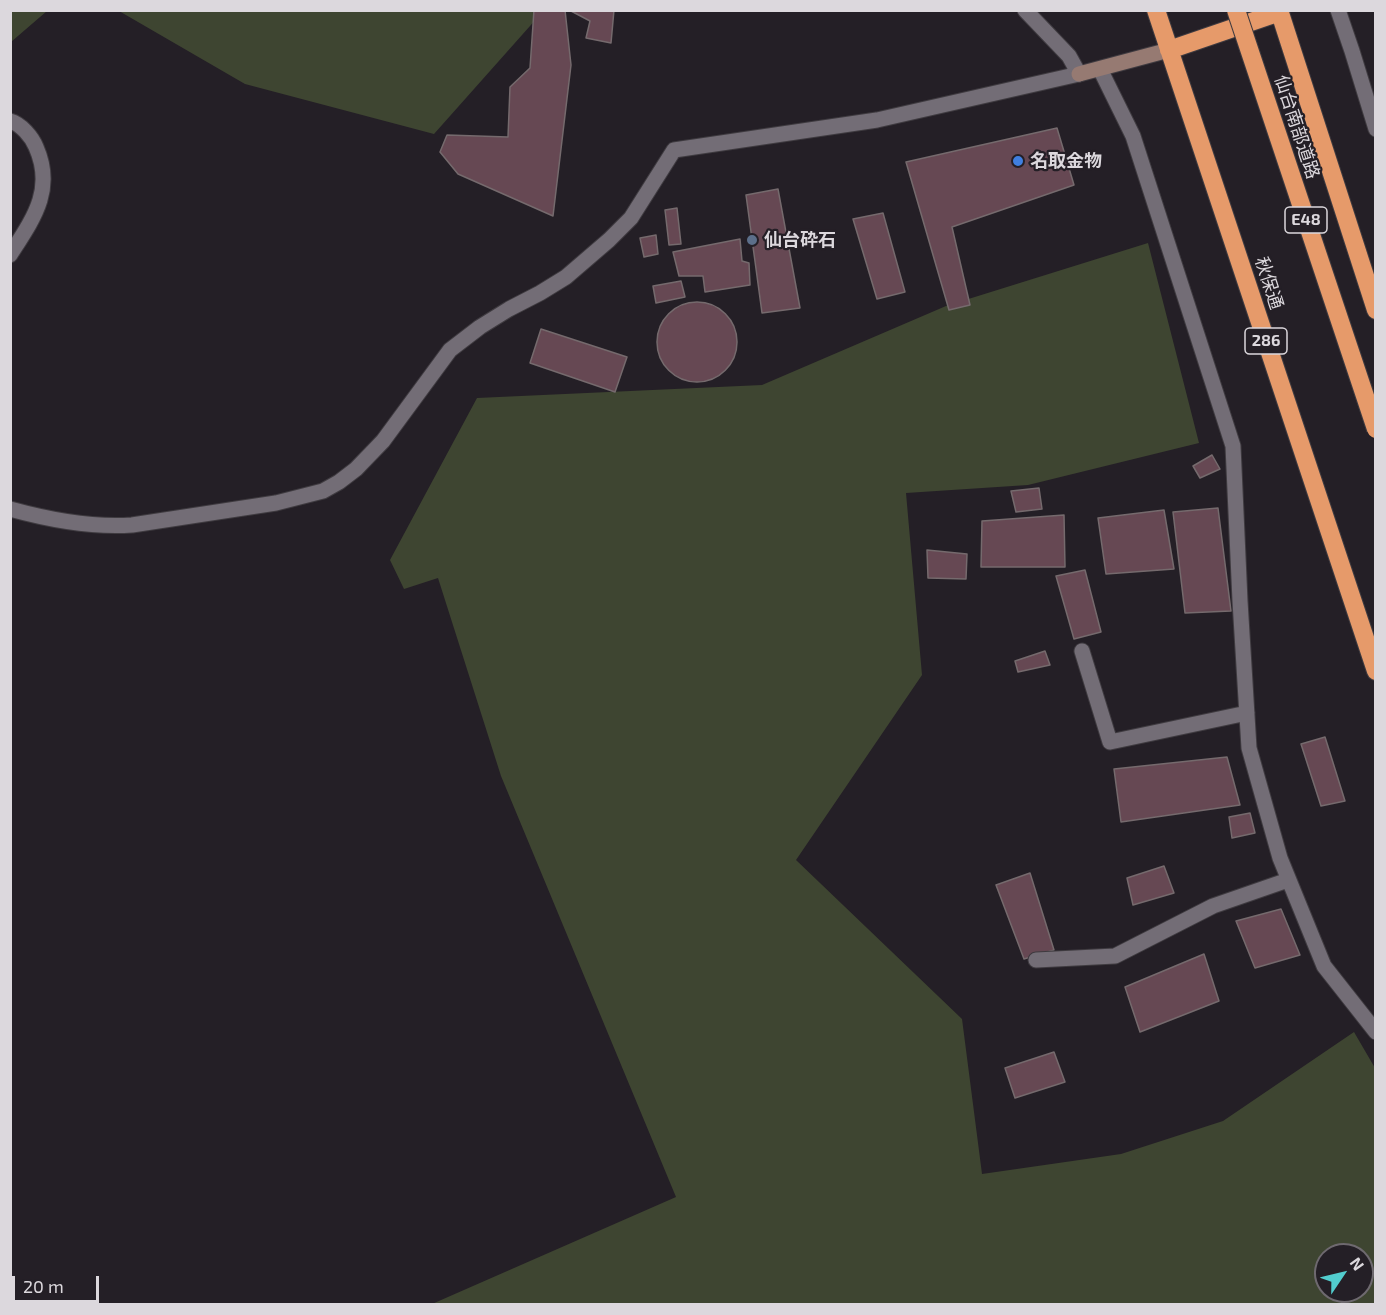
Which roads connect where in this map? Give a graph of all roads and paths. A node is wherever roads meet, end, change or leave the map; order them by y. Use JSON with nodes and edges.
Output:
{"nodes":[{"id":1,"x":1025,"y":10,"type":"edge"},
{"id":2,"x":1156,"y":10,"type":"edge"},
{"id":3,"x":1236,"y":10,"type":"edge"},
{"id":4,"x":1338,"y":10,"type":"edge"},
{"id":5,"x":1281,"y":11,"type":"edge"},
{"id":6,"x":1170,"y":50,"type":"junction"},
{"id":7,"x":1100,"y":69,"type":"junction"},
{"id":8,"x":1079,"y":74,"type":"junction"},
{"id":9,"x":10,"y":121,"type":"edge"},
{"id":10,"x":1376,"y":129,"type":"edge"},
{"id":11,"x":10,"y":255,"type":"edge"},
{"id":12,"x":1376,"y":310,"type":"edge"},
{"id":13,"x":1376,"y":429,"type":"edge"},
{"id":14,"x":10,"y":509,"type":"edge"},
{"id":15,"x":1082,"y":651,"type":"dead end"},
{"id":16,"x":1376,"y":671,"type":"edge"},
{"id":17,"x":1247,"y":713,"type":"junction"},
{"id":18,"x":1288,"y":880,"type":"junction"},
{"id":19,"x":1036,"y":960,"type":"dead end"},
{"id":20,"x":1376,"y":1032,"type":"edge"}],
"edges":[{"from":1,"to":8,"type":"street"},
{"from":2,"to":6,"type":"highway","name":"秋保通","number":"286"},
{"from":3,"to":13,"type":"highway","name":"仙台南部道路","number":"E48","bridge":true},
{"from":4,"to":10,"type":"street"},
{"from":5,"to":6,"type":"highway"},
{"from":5,"to":12,"type":"highway"},
{"from":6,"to":7,"type":"street"},
{"from":6,"to":16,"type":"highway","name":"秋保通","number":"286"},
{"from":7,"to":8,"type":"street"},
{"from":7,"to":17,"type":"street"},
{"from":8,"to":14,"type":"street"},
{"from":9,"to":11,"type":"street"},
{"from":15,"to":17,"type":"street"},
{"from":17,"to":18,"type":"street"},
{"from":18,"to":19,"type":"street"},
{"from":18,"to":20,"type":"street"}]}
